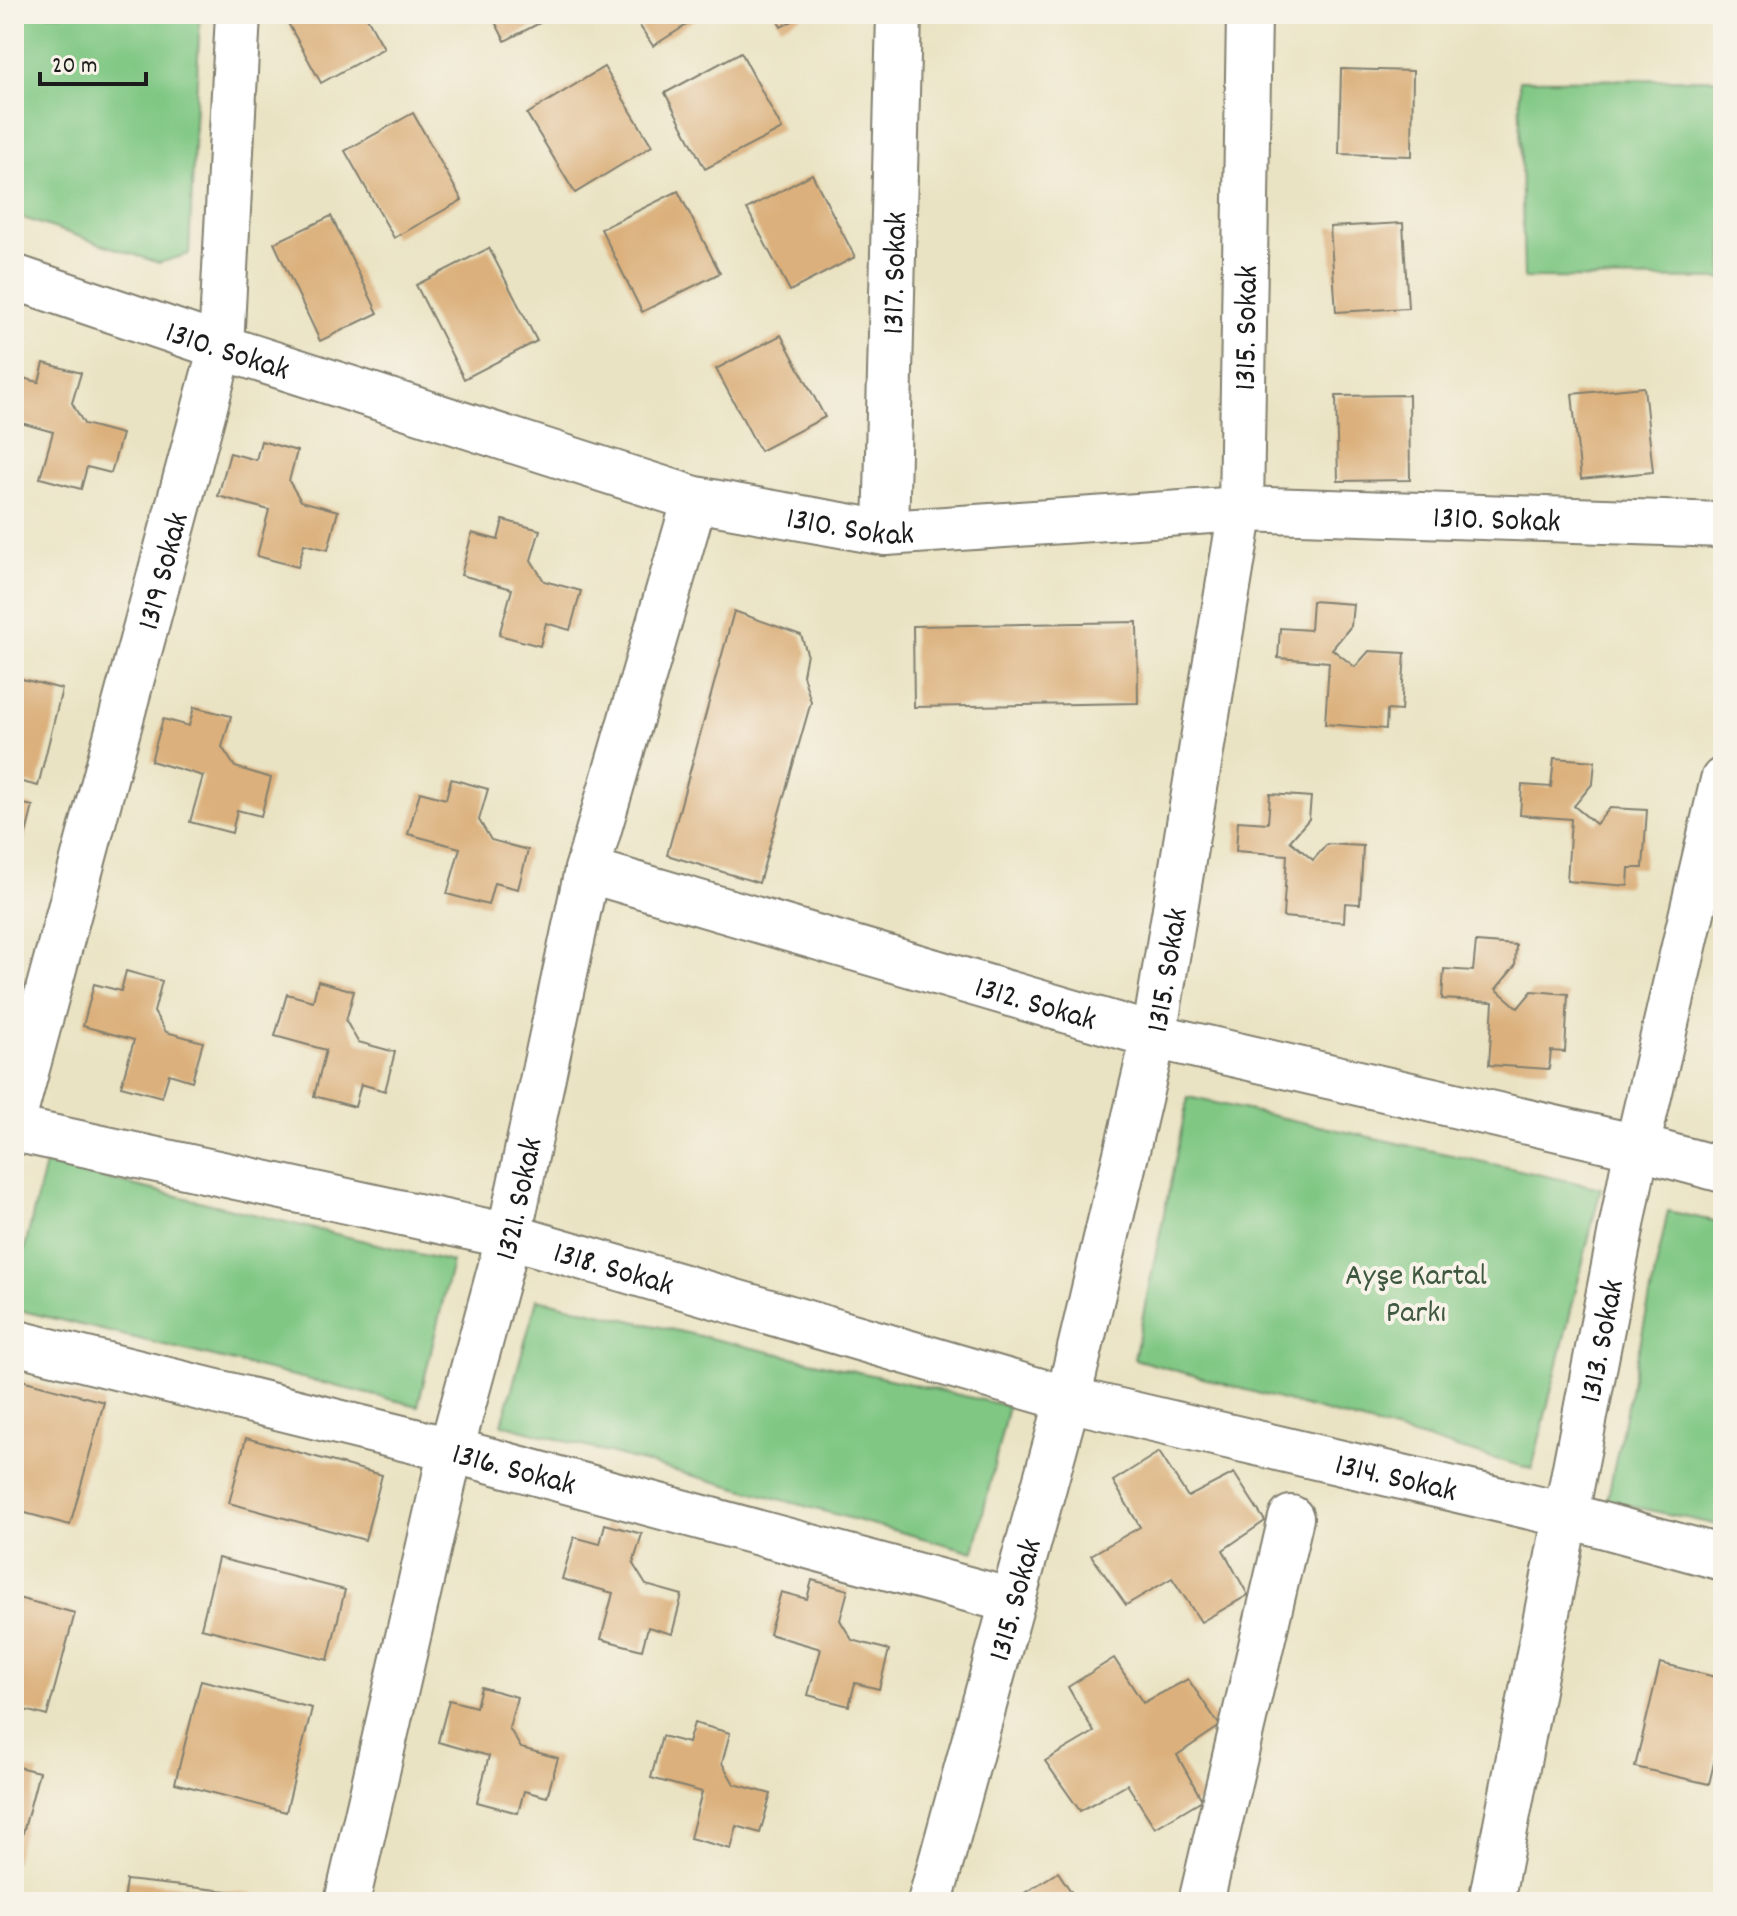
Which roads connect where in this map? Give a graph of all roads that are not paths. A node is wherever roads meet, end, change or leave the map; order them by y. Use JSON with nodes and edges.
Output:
{"nodes":[{"id":1,"x":238,"y":14,"type":"edge"},
{"id":2,"x":899,"y":14,"type":"edge"},
{"id":3,"x":1249,"y":14,"type":"edge"},
{"id":4,"x":14,"y":277,"type":"edge"},
{"id":5,"x":221,"y":347,"type":"junction"},
{"id":6,"x":695,"y":499,"type":"junction"},
{"id":7,"x":1241,"y":509,"type":"junction"},
{"id":8,"x":1723,"y":525,"type":"edge"},
{"id":9,"x":886,"y":533,"type":"junction"},
{"id":10,"x":1723,"y":780,"type":"edge"},
{"id":11,"x":587,"y":870,"type":"junction"},
{"id":12,"x":1154,"y":1036,"type":"junction"},
{"id":13,"x":14,"y":1117,"type":"edge"},
{"id":14,"x":14,"y":1129,"type":"edge"},
{"id":15,"x":1637,"y":1147,"type":"junction"},
{"id":16,"x":1723,"y":1170,"type":"edge"},
{"id":17,"x":509,"y":1236,"type":"junction"},
{"id":18,"x":14,"y":1342,"type":"edge"},
{"id":19,"x":1068,"y":1399,"type":"junction"},
{"id":20,"x":451,"y":1450,"type":"junction"},
{"id":21,"x":1565,"y":1515,"type":"junction"},
{"id":22,"x":1291,"y":1518,"type":"dead end"},
{"id":23,"x":1723,"y":1558,"type":"edge"},
{"id":24,"x":1012,"y":1601,"type":"junction"},
{"id":25,"x":347,"y":1902,"type":"edge"},
{"id":26,"x":930,"y":1902,"type":"edge"},
{"id":27,"x":1201,"y":1902,"type":"edge"},
{"id":28,"x":1491,"y":1902,"type":"edge"}],
"edges":[{"from":1,"to":5,"type":"street","name":"1319 Sokak"},
{"from":2,"to":9,"type":"street","name":"1317. Sokak"},
{"from":3,"to":7,"type":"street","name":"1315. Sokak"},
{"from":4,"to":5,"type":"street","name":"1310. Sokak"},
{"from":5,"to":6,"type":"street","name":"1310. Sokak"},
{"from":5,"to":13,"type":"street","name":"1319 Sokak"},
{"from":6,"to":9,"type":"street","name":"1310. Sokak"},
{"from":6,"to":11,"type":"street","name":"1321. Sokak"},
{"from":7,"to":8,"type":"street","name":"1310. Sokak"},
{"from":7,"to":9,"type":"street","name":"1310. Sokak"},
{"from":7,"to":12,"type":"street","name":"1315. Sokak"},
{"from":10,"to":15,"type":"street","name":"1313. Sokak"},
{"from":11,"to":12,"type":"street","name":"1312. Sokak"},
{"from":11,"to":17,"type":"street","name":"1321. Sokak"},
{"from":12,"to":15,"type":"street","name":"1312. Sokak"},
{"from":12,"to":19,"type":"street","name":"1315. Sokak"},
{"from":14,"to":17,"type":"street","name":"1318. Sokak"},
{"from":15,"to":16,"type":"street","name":"1312. Sokak"},
{"from":15,"to":21,"type":"street","name":"1313. Sokak"},
{"from":17,"to":19,"type":"street","name":"1318. Sokak"},
{"from":17,"to":20,"type":"street","name":"1321. Sokak"},
{"from":18,"to":20,"type":"street","name":"1316. Sokak"},
{"from":19,"to":21,"type":"street","name":"1314. Sokak"},
{"from":19,"to":24,"type":"street","name":"1315. Sokak"},
{"from":20,"to":24,"type":"street","name":"1316. Sokak"},
{"from":20,"to":25,"type":"street","name":"1321. Sokak"},
{"from":21,"to":23,"type":"street","name":"1314. Sokak"},
{"from":21,"to":28,"type":"street","name":"1313. Sokak"},
{"from":22,"to":27,"type":"street"},
{"from":24,"to":26,"type":"street","name":"1315. Sokak"}]}
